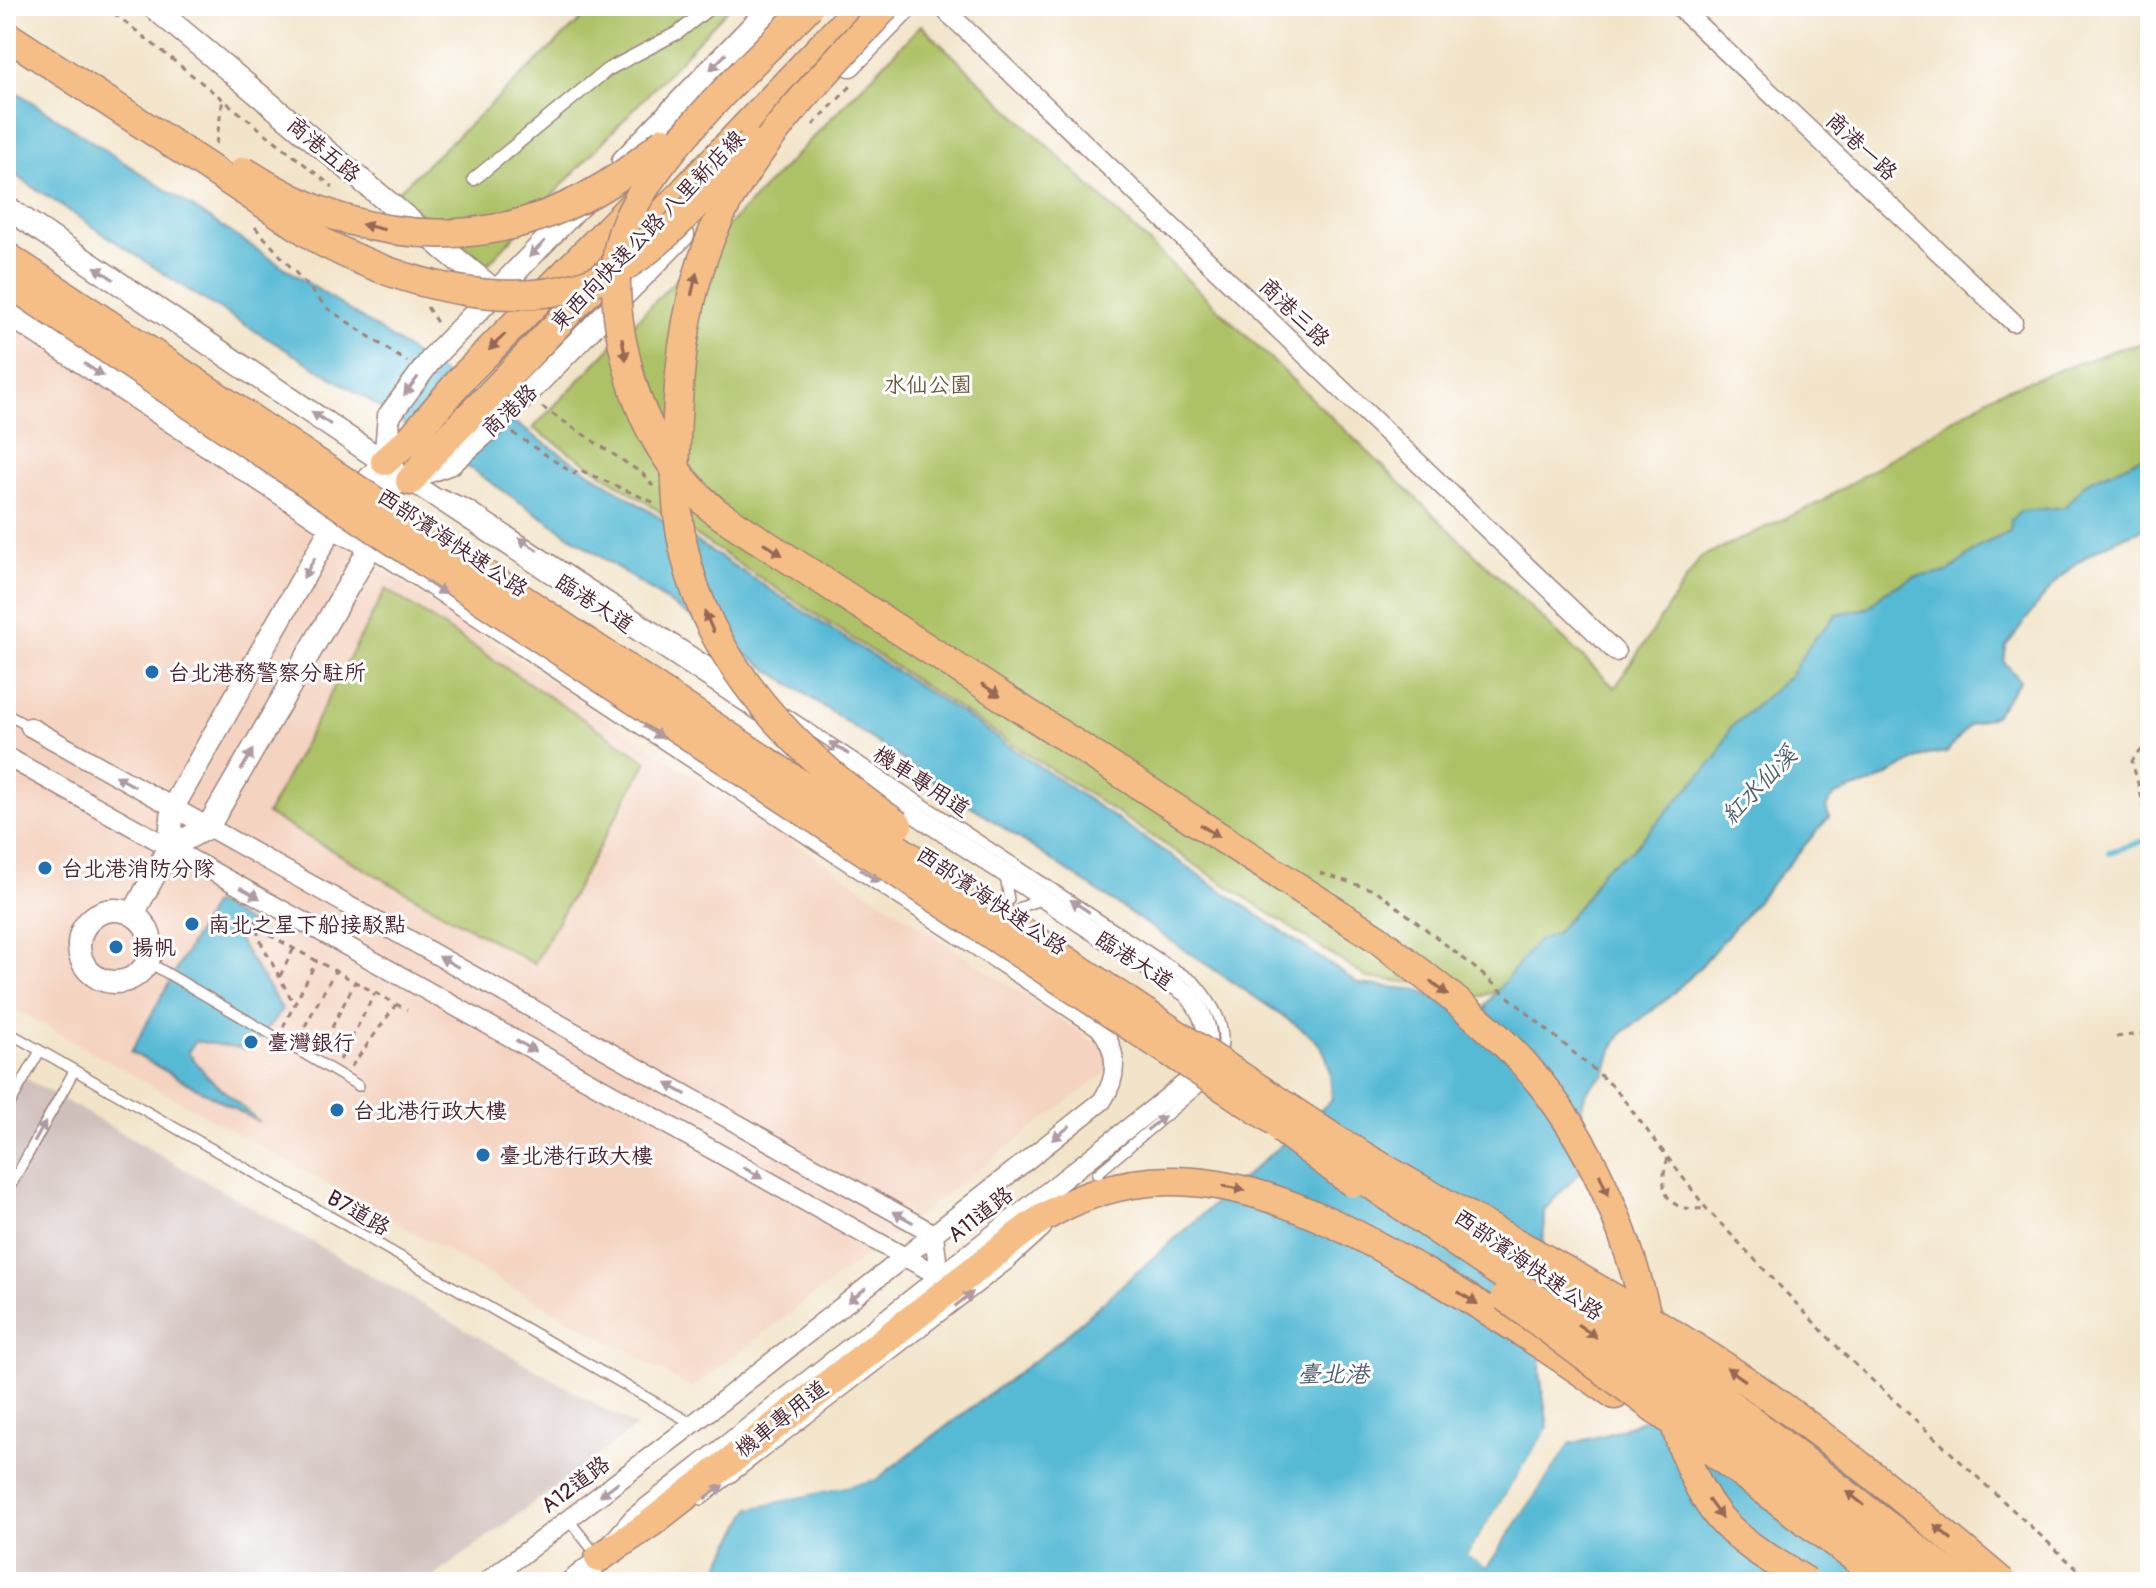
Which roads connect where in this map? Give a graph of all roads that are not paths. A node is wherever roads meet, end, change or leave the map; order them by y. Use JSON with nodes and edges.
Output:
{"nodes":[{"id":1,"x":152,"y":6,"type":"edge"},
{"id":2,"x":712,"y":6,"type":"edge"},
{"id":3,"x":772,"y":6,"type":"edge"},
{"id":4,"x":796,"y":6,"type":"edge"},
{"id":5,"x":809,"y":6,"type":"edge"},
{"id":6,"x":823,"y":6,"type":"edge"},
{"id":7,"x":860,"y":6,"type":"edge"},
{"id":8,"x":884,"y":6,"type":"edge"},
{"id":9,"x":908,"y":6,"type":"edge"},
{"id":10,"x":941,"y":6,"type":"edge"},
{"id":11,"x":1678,"y":6,"type":"edge"},
{"id":12,"x":6,"y":14,"type":"edge"},
{"id":13,"x":6,"y":21,"type":"edge"},
{"id":14,"x":6,"y":35,"type":"edge"},
{"id":15,"x":214,"y":158,"type":"dead end"},
{"id":16,"x":474,"y":179,"type":"dead end"},
{"id":17,"x":6,"y":207,"type":"edge"},
{"id":18,"x":6,"y":245,"type":"edge"},
{"id":19,"x":6,"y":256,"type":"edge"},
{"id":20,"x":6,"y":271,"type":"edge"},
{"id":21,"x":6,"y":281,"type":"edge"},
{"id":22,"x":496,"y":292,"type":"junction"},
{"id":23,"x":6,"y":312,"type":"edge"},
{"id":24,"x":2013,"y":322,"type":"dead end"},
{"id":25,"x":506,"y":403,"type":"junction"},
{"id":26,"x":432,"y":451,"type":"junction"},
{"id":27,"x":385,"y":461,"type":"junction"},
{"id":28,"x":410,"y":481,"type":"junction"},
{"id":29,"x":349,"y":501,"type":"junction"},
{"id":30,"x":332,"y":527,"type":"junction"},
{"id":31,"x":371,"y":546,"type":"junction"},
{"id":32,"x":1616,"y":652,"type":"dead end"},
{"id":33,"x":6,"y":714,"type":"edge"},
{"id":34,"x":30,"y":727,"type":"joint"},
{"id":35,"x":8,"y":758,"type":"edge"},
{"id":36,"x":173,"y":807,"type":"junction"},
{"id":37,"x":208,"y":827,"type":"junction"},
{"id":38,"x":169,"y":848,"type":"junction"},
{"id":39,"x":1005,"y":874,"type":"junction"},
{"id":40,"x":1043,"y":899,"type":"junction"},
{"id":41,"x":133,"y":914,"type":"junction"},
{"id":42,"x":965,"y":938,"type":"junction"},
{"id":43,"x":148,"y":962,"type":"junction"},
{"id":44,"x":1004,"y":965,"type":"junction"},
{"id":45,"x":1119,"y":985,"type":"junction"},
{"id":46,"x":1187,"y":993,"type":"joint"},
{"id":47,"x":6,"y":1031,"type":"edge"},
{"id":48,"x":40,"y":1051,"type":"junction"},
{"id":49,"x":74,"y":1071,"type":"junction"},
{"id":50,"x":359,"y":1086,"type":"dead end"},
{"id":51,"x":6,"y":1111,"type":"edge"},
{"id":52,"x":1100,"y":1182,"type":"junction"},
{"id":53,"x":6,"y":1194,"type":"edge"},
{"id":54,"x":1049,"y":1227,"type":"dead end"},
{"id":55,"x":934,"y":1234,"type":"junction"},
{"id":56,"x":905,"y":1257,"type":"junction"},
{"id":57,"x":939,"y":1276,"type":"junction"},
{"id":58,"x":693,"y":1424,"type":"junction"},
{"id":59,"x":690,"y":1509,"type":"dead end"},
{"id":60,"x":678,"y":1517,"type":"dead end"},
{"id":61,"x":568,"y":1519,"type":"junction"},
{"id":62,"x":598,"y":1570,"type":"edge"},
{"id":63,"x":486,"y":1582,"type":"edge"},
{"id":64,"x":568,"y":1582,"type":"edge"},
{"id":65,"x":1807,"y":1582,"type":"edge"},
{"id":66,"x":1866,"y":1582,"type":"edge"},
{"id":67,"x":1887,"y":1582,"type":"edge"},
{"id":68,"x":1920,"y":1582,"type":"edge"},
{"id":69,"x":1960,"y":1582,"type":"edge"},
{"id":70,"x":2002,"y":1582,"type":"edge"}],
"edges":[{"from":1,"to":22,"type":"street","name":"商港五路"},
{"from":2,"to":16,"type":"street"},
{"from":3,"to":22,"type":"street","one_way":true},
{"from":4,"to":12,"type":"highway","one_way":true,"bridge":true},
{"from":5,"to":65,"type":"highway","one_way":true,"bridge":true},
{"from":6,"to":26,"type":"highway","name":"東西向快速公路 八里新店線","one_way":true,"bridge":true},
{"from":7,"to":25,"type":"highway","name":"東西向快速公路 八里新店線"},
{"from":8,"to":14,"type":"highway","bridge":true},
{"from":45,"to":8,"type":"highway","one_way":true,"bridge":true},
{"from":9,"to":25,"type":"street","name":"商港路"},
{"from":10,"to":32,"type":"street","name":"商港三路"},
{"from":11,"to":24,"type":"street","name":"商港一路"},
{"from":13,"to":15,"type":"street"},
{"from":27,"to":17,"type":"street","name":"臨港大道","one_way":true},
{"from":18,"to":45,"type":"highway","name":"西部濱海快速公路"},
{"from":70,"to":19,"type":"highway","one_way":true,"bridge":true},
{"from":20,"to":29,"type":"street"},
{"from":21,"to":68,"type":"highway","name":"西部濱海快速公路","one_way":true,"bridge":true},
{"from":22,"to":27,"type":"street","one_way":true,"bridge":true},
{"from":23,"to":30,"type":"street","one_way":true},
{"from":25,"to":26,"type":"highway","name":"東西向快速公路 八里新店線","bridge":true},
{"from":26,"to":27,"type":"highway"},
{"from":26,"to":28,"type":"highway"},
{"from":27,"to":28,"type":"street","name":"臨港大道"},
{"from":27,"to":29,"type":"street"},
{"from":28,"to":29,"type":"street"},
{"from":28,"to":31,"type":"street"},
{"from":28,"to":39,"type":"street","name":"臨港大道"},
{"from":52,"to":28,"type":"lane","name":"機車專用道","one_way":true},
{"from":29,"to":30,"type":"street"},
{"from":30,"to":31,"type":"street"},
{"from":30,"to":36,"type":"street","one_way":true},
{"from":37,"to":31,"type":"street","one_way":true},
{"from":31,"to":42,"type":"street","one_way":true},
{"from":31,"to":67,"type":"highway","bridge":true},
{"from":33,"to":34,"type":"lane"},
{"from":36,"to":34,"type":"street","one_way":true},
{"from":35,"to":38,"type":"street"},
{"from":36,"to":37,"type":"street"},
{"from":36,"to":38,"type":"street"},
{"from":37,"to":38,"type":"street"},
{"from":55,"to":37,"type":"street","one_way":true},
{"from":38,"to":41,"type":"street"},
{"from":38,"to":56,"type":"street","one_way":true},
{"from":39,"to":40,"type":"street","name":"臨港大道"},
{"from":39,"to":42,"type":"lane"},
{"from":40,"to":44,"type":"lane"},
{"from":40,"to":46,"type":"street","name":"臨港大道"},
{"from":41,"to":43,"type":"street"},
{"from":41,"to":43,"type":"street"},
{"from":42,"to":44,"type":"street"},
{"from":43,"to":50,"type":"lane"},
{"from":44,"to":55,"type":"street","name":"A11道路","one_way":true},
{"from":69,"to":45,"type":"highway","name":"西部濱海快速公路","one_way":true,"bridge":true},
{"from":46,"to":57,"type":"street","name":"A11道路"},
{"from":47,"to":48,"type":"lane","name":"B7道路"},
{"from":48,"to":49,"type":"lane","name":"B7道路"},
{"from":48,"to":51,"type":"lane"},
{"from":53,"to":49,"type":"lane","one_way":true},
{"from":49,"to":58,"type":"lane","name":"B7道路"},
{"from":52,"to":62,"type":"highway"},
{"from":52,"to":66,"type":"highway","one_way":true,"bridge":true},
{"from":59,"to":54,"type":"lane","name":"機車專用道","one_way":true},
{"from":55,"to":56,"type":"street","name":"A11道路"},
{"from":55,"to":57,"type":"street"},
{"from":56,"to":57,"type":"street"},
{"from":56,"to":58,"type":"street","name":"A11道路","one_way":true},
{"from":57,"to":62,"type":"street","name":"A11道路"},
{"from":58,"to":61,"type":"street","name":"A12道路","one_way":true},
{"from":60,"to":62,"type":"lane"},
{"from":61,"to":62,"type":"lane"},
{"from":61,"to":63,"type":"street","name":"A12道路"},
{"from":62,"to":64,"type":"street"}]}
